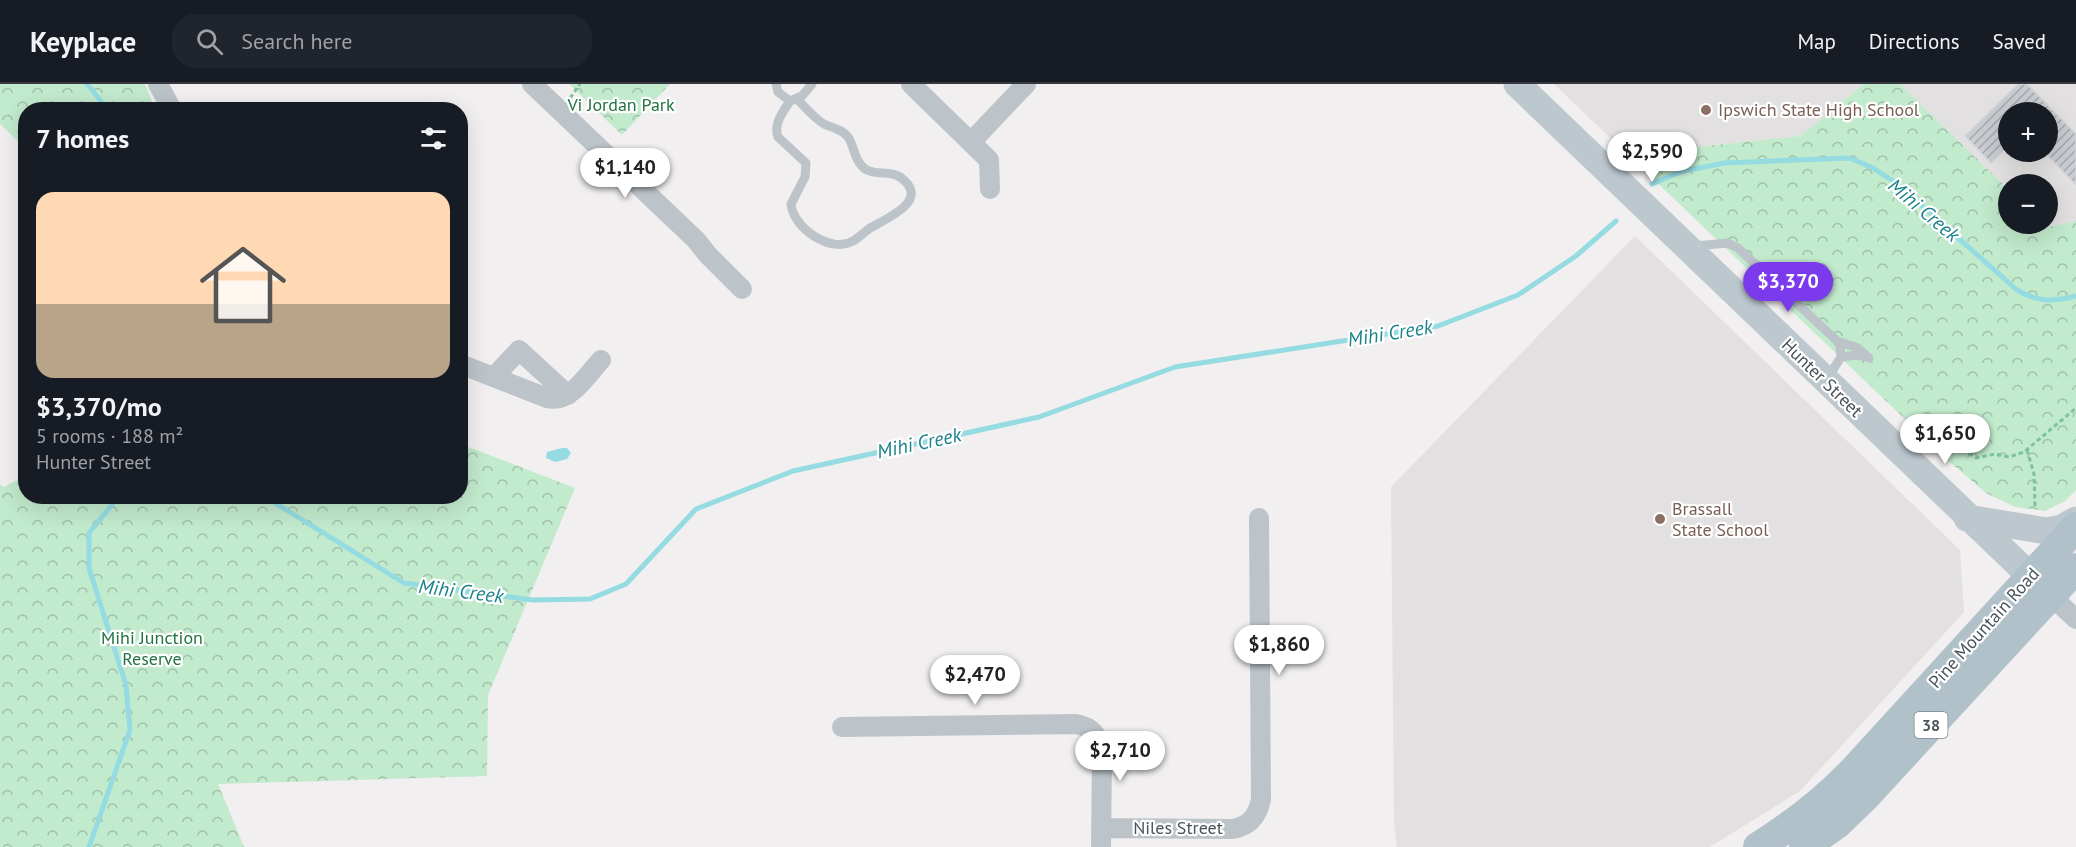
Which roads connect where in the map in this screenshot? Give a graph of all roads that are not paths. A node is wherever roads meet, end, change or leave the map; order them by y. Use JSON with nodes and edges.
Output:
{"nodes":[{"id":1,"x":158,"y":84,"type":"edge"},
{"id":2,"x":532,"y":84,"type":"edge"},
{"id":3,"x":776,"y":84,"type":"edge"},
{"id":4,"x":812,"y":84,"type":"edge"},
{"id":5,"x":911,"y":84,"type":"edge"},
{"id":6,"x":1026,"y":84,"type":"edge"},
{"id":7,"x":1517,"y":84,"type":"edge"},
{"id":8,"x":793,"y":100,"type":"junction"},
{"id":9,"x":168,"y":102,"type":"edge"},
{"id":10,"x":971,"y":142,"type":"junction"},
{"id":11,"x":990,"y":189,"type":"dead end"},
{"id":12,"x":1687,"y":247,"type":"junction"},
{"id":13,"x":742,"y":289,"type":"dead end"},
{"id":14,"x":1837,"y":341,"type":"junction"},
{"id":15,"x":1841,"y":357,"type":"junction"},
{"id":16,"x":602,"y":360,"type":"dead end"},
{"id":17,"x":468,"y":367,"type":"edge"},
{"id":18,"x":494,"y":377,"type":"junction"},
{"id":19,"x":1826,"y":381,"type":"junction"},
{"id":20,"x":568,"y":395,"type":"junction"},
{"id":21,"x":1259,"y":518,"type":"dead end"},
{"id":22,"x":1967,"y":518,"type":"junction"},
{"id":23,"x":2076,"y":520,"type":"edge"},
{"id":24,"x":2076,"y":527,"type":"edge"},
{"id":25,"x":2076,"y":568,"type":"edge"},
{"id":26,"x":2041,"y":587,"type":"junction"},
{"id":27,"x":2076,"y":619,"type":"edge"},
{"id":28,"x":842,"y":727,"type":"dead end"},
{"id":29,"x":1101,"y":838,"type":"edge"},
{"id":30,"x":1758,"y":847,"type":"edge"},
{"id":31,"x":1804,"y":847,"type":"edge"}],
"edges":[{"from":1,"to":9,"type":"street"},
{"from":2,"to":13,"type":"street"},
{"from":3,"to":8,"type":"lane"},
{"from":4,"to":8,"type":"lane"},
{"from":5,"to":10,"type":"street"},
{"from":6,"to":10,"type":"street"},
{"from":7,"to":12,"type":"main road","name":"Hunter Street"},
{"from":8,"to":8,"type":"lane"},
{"from":10,"to":11,"type":"street"},
{"from":12,"to":14,"type":"lane"},
{"from":12,"to":19,"type":"main road","name":"Hunter Street"},
{"from":14,"to":15,"type":"lane"},
{"from":14,"to":15,"type":"lane"},
{"from":15,"to":19,"type":"lane"},
{"from":16,"to":20,"type":"street"},
{"from":17,"to":18,"type":"street"},
{"from":18,"to":20,"type":"street"},
{"from":18,"to":20,"type":"street"},
{"from":19,"to":22,"type":"main road","name":"Hunter Street"},
{"from":21,"to":29,"type":"street","name":"Niles Street"},
{"from":22,"to":23,"type":"main road"},
{"from":22,"to":26,"type":"main road","name":"Hunter Street"},
{"from":24,"to":26,"type":"main road","name":"Pine Mountain Road","number":"38"},
{"from":25,"to":26,"type":"main road","name":"Pine Mountain Road","number":"38"},
{"from":26,"to":27,"type":"street"},
{"from":26,"to":30,"type":"main road","name":"Pine Mountain Road","number":"38"},
{"from":26,"to":31,"type":"main road","name":"Pine Mountain Road","number":"38"},
{"from":28,"to":29,"type":"street"}]}
